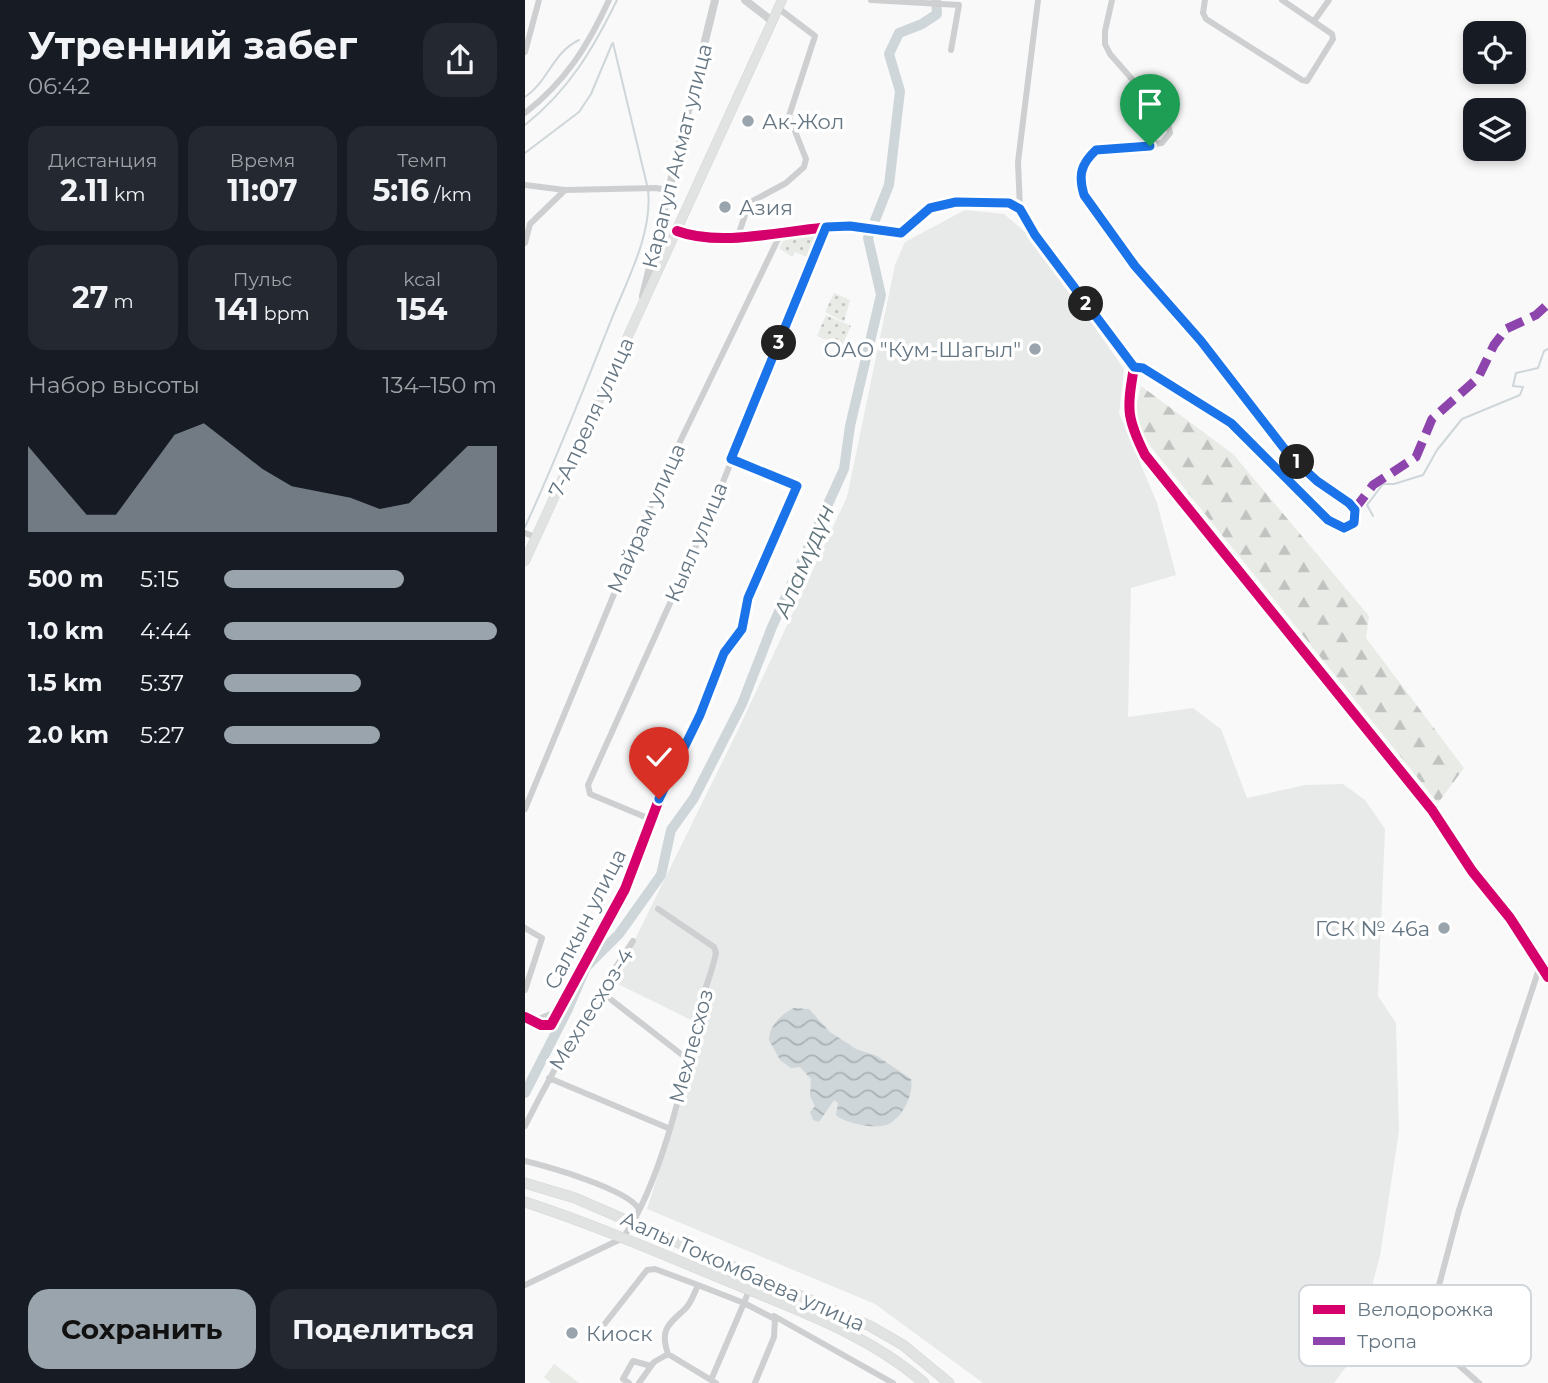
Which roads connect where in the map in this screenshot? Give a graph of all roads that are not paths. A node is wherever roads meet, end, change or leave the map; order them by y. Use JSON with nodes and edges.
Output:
{"nodes":[{"id":1,"x":539,"y":0,"type":"edge"},
{"id":2,"x":609,"y":0,"type":"edge"},
{"id":3,"x":715,"y":0,"type":"edge"},
{"id":4,"x":745,"y":0,"type":"edge"},
{"id":5,"x":871,"y":0,"type":"edge"},
{"id":6,"x":1038,"y":0,"type":"edge"},
{"id":7,"x":1112,"y":0,"type":"edge"},
{"id":8,"x":1205,"y":0,"type":"edge"},
{"id":9,"x":1282,"y":0,"type":"edge"},
{"id":10,"x":1329,"y":0,"type":"edge"},
{"id":11,"x":780,"y":4,"type":"edge"},
{"id":12,"x":772,"y":21,"type":"junction"},
{"id":13,"x":1314,"y":22,"type":"junction"},
{"id":14,"x":951,"y":50,"type":"dead end"},
{"id":15,"x":525,"y":52,"type":"edge"},
{"id":16,"x":525,"y":113,"type":"edge"},
{"id":17,"x":525,"y":185,"type":"edge"},
{"id":18,"x":565,"y":190,"type":"junction"},
{"id":19,"x":671,"y":191,"type":"junction"},
{"id":20,"x":1020,"y":209,"type":"junction"},
{"id":21,"x":826,"y":227,"type":"junction"},
{"id":22,"x":677,"y":231,"type":"junction"},
{"id":23,"x":781,"y":233,"type":"junction"},
{"id":24,"x":738,"y":236,"type":"junction"},
{"id":25,"x":525,"y":243,"type":"edge"},
{"id":26,"x":639,"y":312,"type":"junction"},
{"id":27,"x":1134,"y":367,"type":"junction"},
{"id":28,"x":731,"y":459,"type":"junction"},
{"id":29,"x":525,"y":533,"type":"edge"},
{"id":30,"x":536,"y":537,"type":"junction"},
{"id":31,"x":525,"y":561,"type":"edge"},
{"id":32,"x":525,"y":809,"type":"edge"},
{"id":33,"x":650,"y":819,"type":"junction"},
{"id":34,"x":658,"y":909,"type":"dead end"},
{"id":35,"x":525,"y":928,"type":"edge"},
{"id":36,"x":633,"y":941,"type":"dead end"},
{"id":37,"x":1541,"y":966,"type":"junction"},
{"id":38,"x":1548,"y":977,"type":"edge"},
{"id":39,"x":525,"y":990,"type":"edge"},
{"id":40,"x":600,"y":990,"type":"junction"},
{"id":41,"x":525,"y":1017,"type":"edge"},
{"id":42,"x":690,"y":1061,"type":"junction"},
{"id":43,"x":549,"y":1078,"type":"junction"},
{"id":44,"x":525,"y":1126,"type":"edge"},
{"id":45,"x":668,"y":1128,"type":"junction"},
{"id":46,"x":525,"y":1161,"type":"edge"},
{"id":47,"x":525,"y":1183,"type":"edge"},
{"id":48,"x":525,"y":1202,"type":"edge"},
{"id":49,"x":639,"y":1209,"type":"junction"},
{"id":50,"x":633,"y":1223,"type":"junction"},
{"id":51,"x":623,"y":1238,"type":"junction"},
{"id":52,"x":525,"y":1285,"type":"edge"},
{"id":53,"x":698,"y":1285,"type":"junction"},
{"id":54,"x":1439,"y":1285,"type":"edge"},
{"id":55,"x":749,"y":1290,"type":"junction"},
{"id":56,"x":744,"y":1303,"type":"junction"},
{"id":57,"x":774,"y":1316,"type":"junction"},
{"id":58,"x":603,"y":1326,"type":"dead end"},
{"id":59,"x":668,"y":1354,"type":"junction"},
{"id":60,"x":651,"y":1366,"type":"junction"},
{"id":61,"x":1458,"y":1366,"type":"edge"},
{"id":62,"x":713,"y":1381,"type":"edge"},
{"id":63,"x":629,"y":1383,"type":"edge"},
{"id":64,"x":639,"y":1383,"type":"edge"},
{"id":65,"x":755,"y":1383,"type":"edge"},
{"id":66,"x":893,"y":1383,"type":"edge"},
{"id":67,"x":924,"y":1383,"type":"edge"},
{"id":68,"x":950,"y":1383,"type":"edge"},
{"id":69,"x":1479,"y":1383,"type":"edge"}],
"edges":[{"from":1,"to":15,"type":"street"},
{"from":2,"to":16,"type":"street"},
{"from":3,"to":19,"type":"street","name":"Карагул Акмат улица"},
{"from":4,"to":12,"type":"street"},
{"from":5,"to":14,"type":"street"},
{"from":6,"to":20,"type":"street"},
{"from":7,"to":27,"type":"street"},
{"from":8,"to":13,"type":"street"},
{"from":9,"to":13,"type":"street"},
{"from":10,"to":13,"type":"street"},
{"from":11,"to":12,"type":"main road"},
{"from":11,"to":24,"type":"street"},
{"from":12,"to":22,"type":"main road"},
{"from":17,"to":18,"type":"street"},
{"from":18,"to":19,"type":"street"},
{"from":18,"to":25,"type":"street"},
{"from":19,"to":26,"type":"street","name":"Карагул Акмат улица"},
{"from":20,"to":21,"type":"street"},
{"from":20,"to":27,"type":"street"},
{"from":21,"to":23,"type":"street"},
{"from":21,"to":28,"type":"street","name":"Кыял улица"},
{"from":22,"to":24,"type":"street"},
{"from":22,"to":26,"type":"main road","name":"7-Апреля улица"},
{"from":23,"to":24,"type":"street"},
{"from":23,"to":32,"type":"street","name":"Майрам улица"},
{"from":26,"to":30,"type":"main road","name":"7-Апреля улица"},
{"from":27,"to":37,"type":"street"},
{"from":28,"to":33,"type":"street","name":"Кыял улица"},
{"from":28,"to":33,"type":"street","name":"Салкын улица"},
{"from":29,"to":30,"type":"street"},
{"from":30,"to":31,"type":"main road","name":"7-Апреля улица"},
{"from":33,"to":41,"type":"street","name":"Салкын улица"},
{"from":34,"to":42,"type":"street","name":"Мехлесхоз"},
{"from":35,"to":39,"type":"street"},
{"from":36,"to":40,"type":"street","name":"Мехлесхоз-4"},
{"from":37,"to":38,"type":"street"},
{"from":37,"to":54,"type":"street"},
{"from":40,"to":42,"type":"street"},
{"from":40,"to":43,"type":"street","name":"Мехлесхоз-4"},
{"from":42,"to":45,"type":"street","name":"Мехлесхоз"},
{"from":43,"to":44,"type":"street","name":"Мехлесхоз-4"},
{"from":43,"to":45,"type":"street","name":"Мехлесхоз-4"},
{"from":45,"to":49,"type":"street","name":"Мехлесхоз"},
{"from":46,"to":49,"type":"street"},
{"from":47,"to":50,"type":"main road","name":"Аалы Токомбаева улица"},
{"from":48,"to":51,"type":"main road","name":"Аалы Токомбаева улица"},
{"from":49,"to":50,"type":"street","name":"Мехлесхоз"},
{"from":50,"to":51,"type":"street","name":"Мехлесхоз"},
{"from":50,"to":68,"type":"main road","name":"Аалы Токомбаева улица"},
{"from":51,"to":52,"type":"street"},
{"from":51,"to":55,"type":"main road","name":"Аалы Токомбаева улица"},
{"from":53,"to":56,"type":"street"},
{"from":53,"to":58,"type":"street"},
{"from":53,"to":59,"type":"street"},
{"from":55,"to":56,"type":"street"},
{"from":55,"to":67,"type":"main road","name":"Аалы Токомбаева улица"},
{"from":56,"to":57,"type":"street"},
{"from":56,"to":62,"type":"street"},
{"from":57,"to":65,"type":"street"},
{"from":57,"to":66,"type":"street"},
{"from":59,"to":60,"type":"street"},
{"from":59,"to":62,"type":"street"},
{"from":60,"to":63,"type":"street"},
{"from":60,"to":64,"type":"street"},
{"from":61,"to":69,"type":"street"}]}
